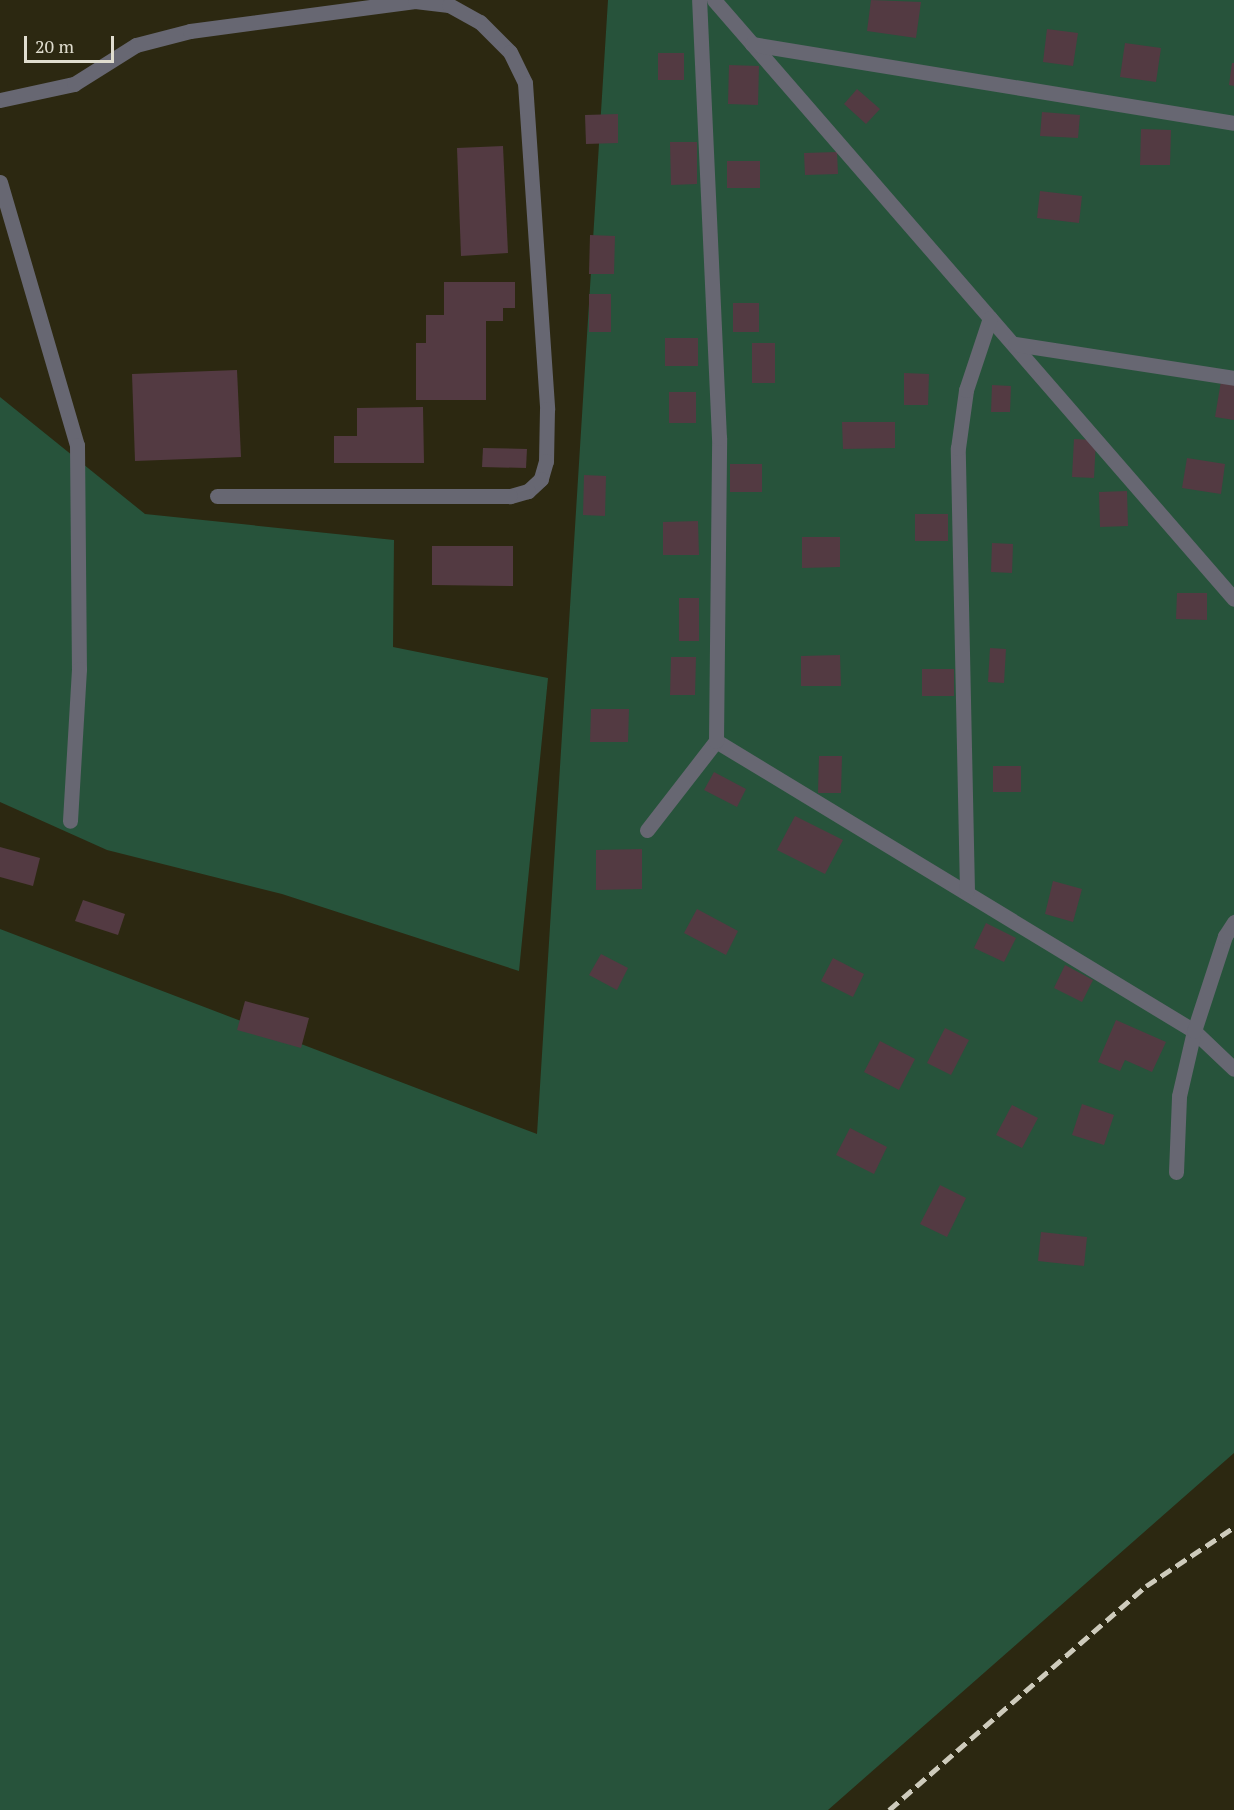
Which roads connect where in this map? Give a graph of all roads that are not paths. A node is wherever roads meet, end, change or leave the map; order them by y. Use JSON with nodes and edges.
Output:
{"nodes":[{"id":1,"x":699,"y":0,"type":"edge"},
{"id":2,"x":714,"y":0,"type":"edge"},
{"id":3,"x":752,"y":44,"type":"junction"},
{"id":4,"x":0,"y":100,"type":"edge"},
{"id":5,"x":1234,"y":123,"type":"edge"},
{"id":6,"x":0,"y":182,"type":"edge"},
{"id":7,"x":990,"y":318,"type":"junction"},
{"id":8,"x":1015,"y":344,"type":"junction"},
{"id":9,"x":1234,"y":378,"type":"edge"},
{"id":10,"x":217,"y":496,"type":"dead end"},
{"id":11,"x":1234,"y":599,"type":"edge"},
{"id":12,"x":716,"y":741,"type":"junction"},
{"id":13,"x":70,"y":820,"type":"dead end"},
{"id":14,"x":646,"y":830,"type":"dead end"},
{"id":15,"x":967,"y":891,"type":"junction"},
{"id":16,"x":1234,"y":922,"type":"edge"},
{"id":17,"x":1194,"y":1031,"type":"junction"},
{"id":18,"x":1234,"y":1069,"type":"edge"},
{"id":19,"x":1176,"y":1172,"type":"dead end"}],
"edges":[{"from":1,"to":12,"type":"street"},
{"from":2,"to":3,"type":"street"},
{"from":3,"to":5,"type":"street"},
{"from":3,"to":7,"type":"street"},
{"from":4,"to":10,"type":"street"},
{"from":6,"to":13,"type":"street"},
{"from":7,"to":8,"type":"street"},
{"from":7,"to":15,"type":"street"},
{"from":8,"to":9,"type":"street"},
{"from":8,"to":11,"type":"street"},
{"from":12,"to":14,"type":"street"},
{"from":12,"to":15,"type":"street"},
{"from":15,"to":17,"type":"street"},
{"from":16,"to":17,"type":"street"},
{"from":17,"to":18,"type":"street"},
{"from":17,"to":19,"type":"street"}]}
